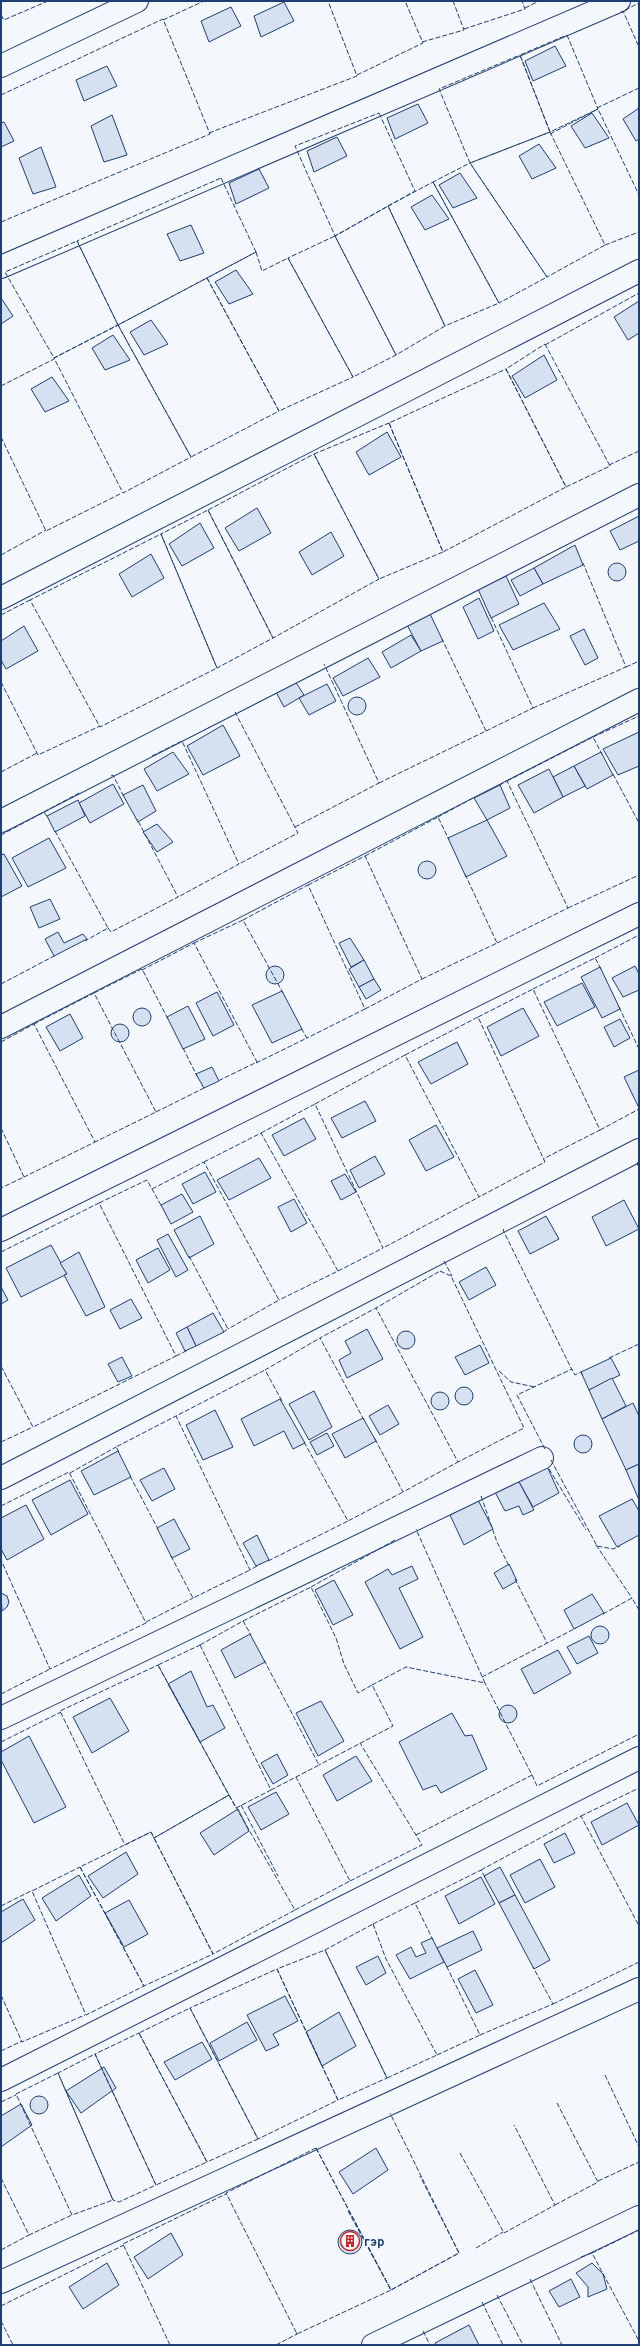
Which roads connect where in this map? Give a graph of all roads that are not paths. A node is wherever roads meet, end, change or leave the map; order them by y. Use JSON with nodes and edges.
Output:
{"nodes":[{"id":1,"x":137,"y":1,"type":"edge"},
{"id":2,"x":619,"y":1,"type":"edge"},
{"id":3,"x":1,"y":66,"type":"edge"},
{"id":4,"x":1,"y":267,"type":"edge"},
{"id":5,"x":639,"y":271,"type":"edge"},
{"id":6,"x":639,"y":495,"type":"edge"},
{"id":7,"x":1,"y":598,"type":"edge"},
{"id":8,"x":639,"y":700,"type":"edge"},
{"id":9,"x":1,"y":821,"type":"edge"},
{"id":10,"x":639,"y":914,"type":"edge"},
{"id":11,"x":1,"y":1027,"type":"edge"},
{"id":12,"x":639,"y":1150,"type":"edge"},
{"id":13,"x":1,"y":1230,"type":"edge"},
{"id":14,"x":542,"y":1458,"type":"dead end"},
{"id":15,"x":1,"y":1478,"type":"edge"},
{"id":16,"x":1,"y":1718,"type":"edge"},
{"id":17,"x":639,"y":1758,"type":"edge"},
{"id":18,"x":639,"y":1989,"type":"edge"},
{"id":19,"x":1,"y":2080,"type":"edge"},
{"id":20,"x":639,"y":2217,"type":"edge"},
{"id":21,"x":1,"y":2282,"type":"edge"},
{"id":22,"x":373,"y":2345,"type":"edge"}],
"edges":[{"from":1,"to":3,"type":"street"},
{"from":2,"to":4,"type":"street"},
{"from":5,"to":7,"type":"street"},
{"from":6,"to":9,"type":"street"},
{"from":8,"to":11,"type":"street"},
{"from":10,"to":13,"type":"street"},
{"from":12,"to":15,"type":"street"},
{"from":14,"to":16,"type":"street"},
{"from":17,"to":19,"type":"street"},
{"from":18,"to":21,"type":"street"},
{"from":20,"to":22,"type":"street"}]}
